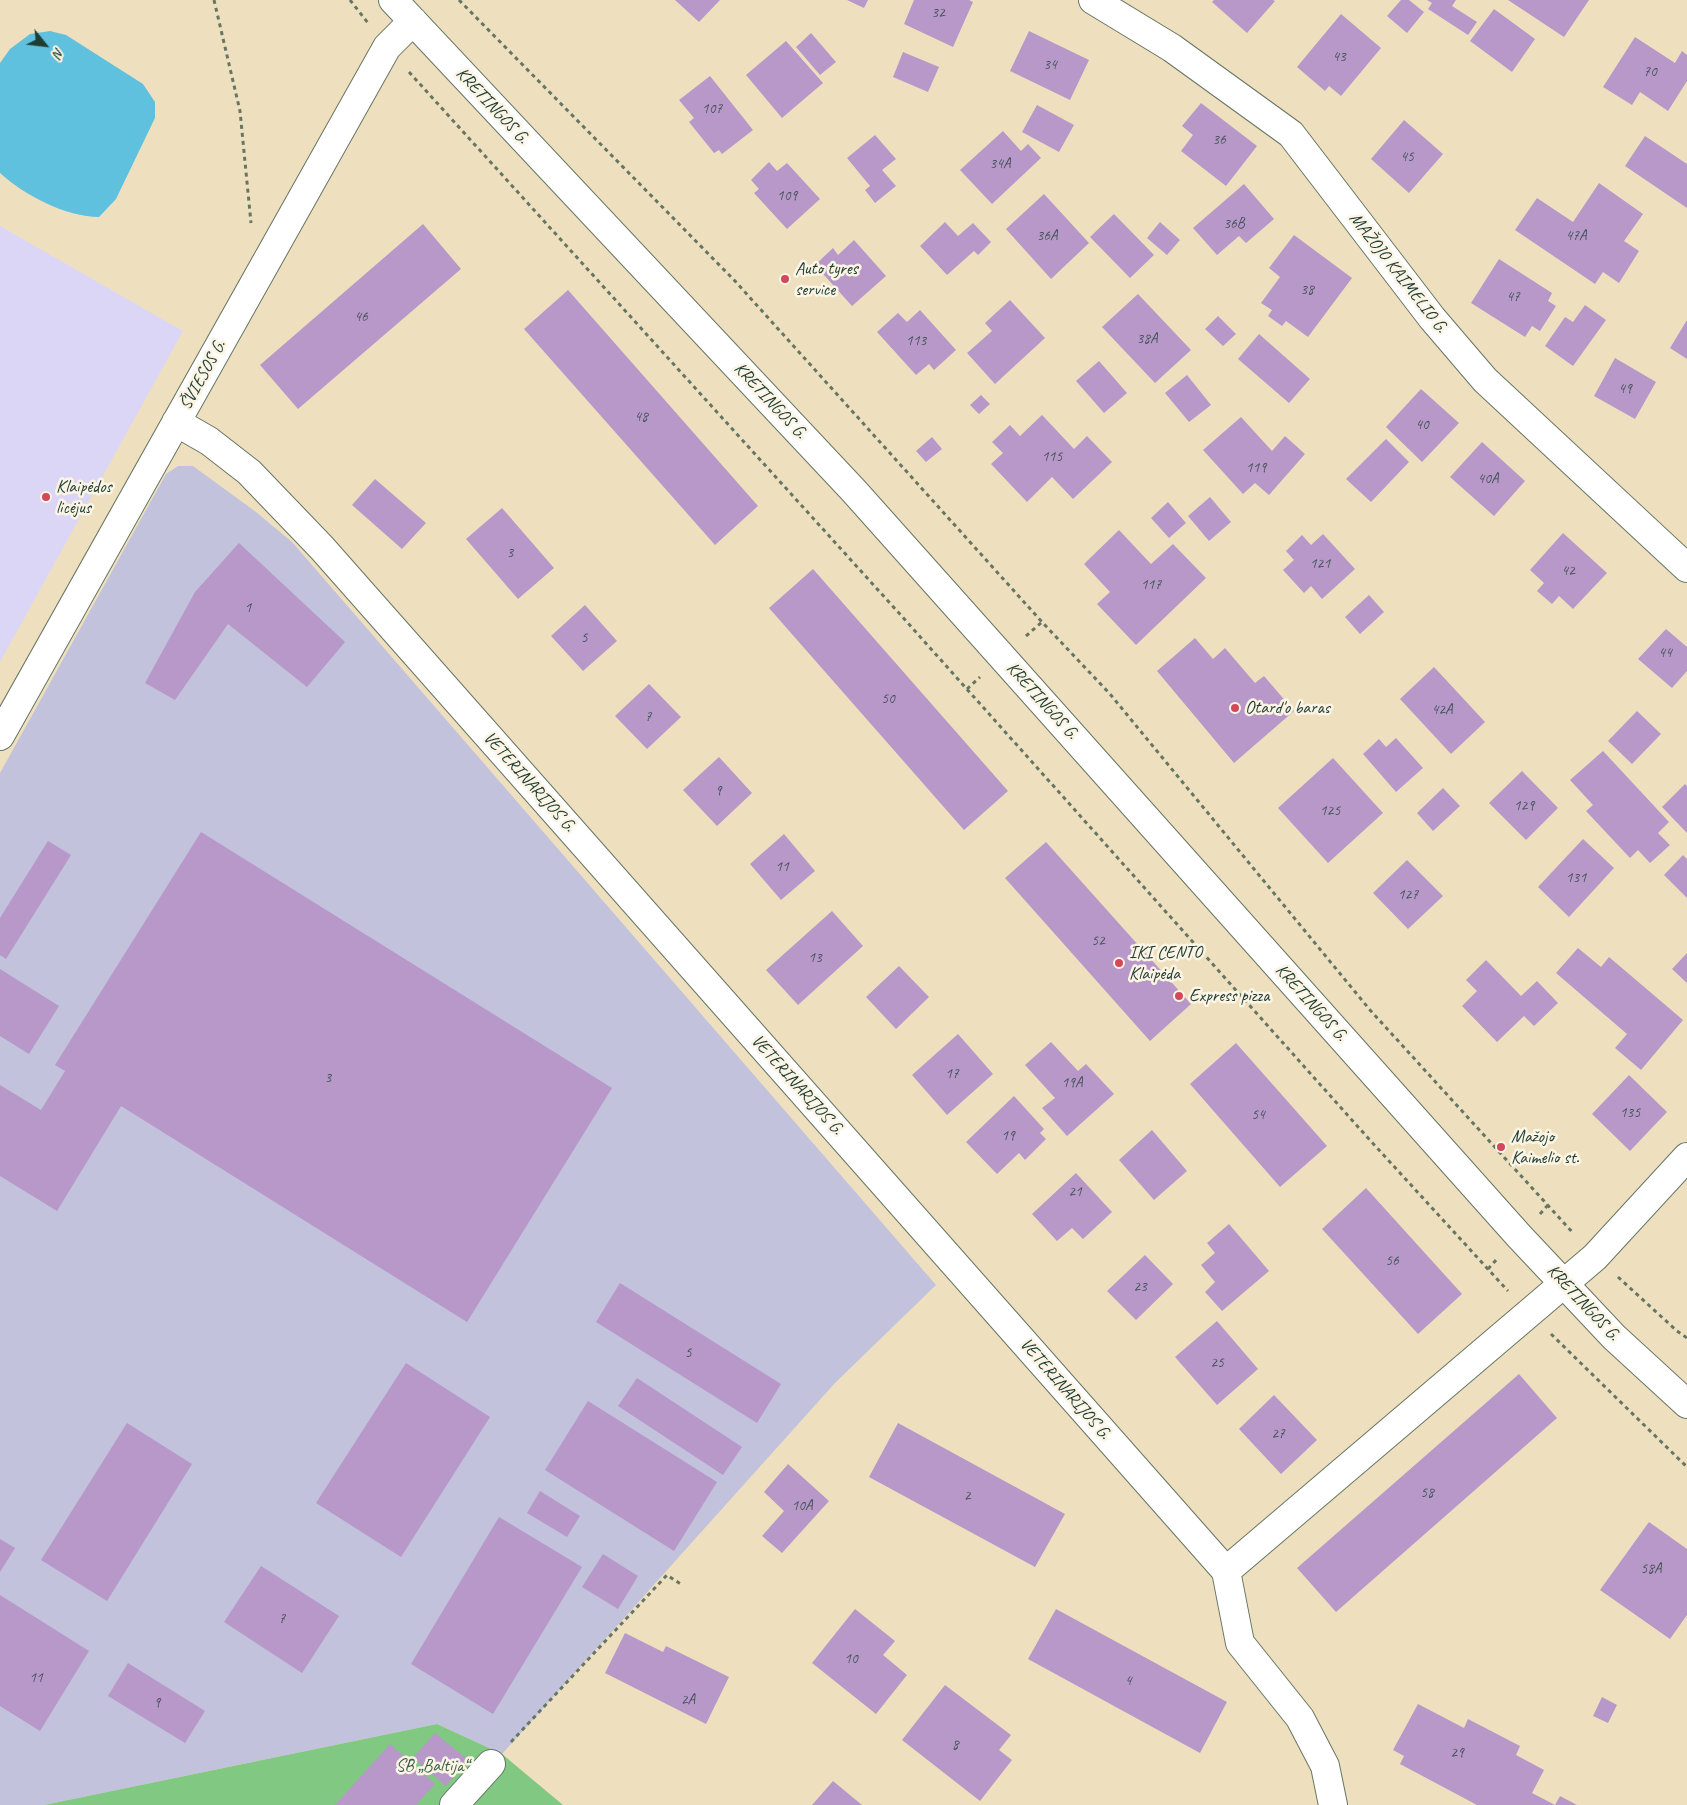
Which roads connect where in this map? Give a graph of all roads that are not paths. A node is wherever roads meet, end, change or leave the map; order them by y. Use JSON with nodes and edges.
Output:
{"nodes":[{"id":1,"x":393,"y":0,"type":"edge"},
{"id":2,"x":1093,"y":0,"type":"edge"},
{"id":3,"x":413,"y":21,"type":"junction"},
{"id":4,"x":176,"y":422,"type":"junction"},
{"id":5,"x":1687,"y":568,"type":"edge"},
{"id":6,"x":0,"y":736,"type":"edge"},
{"id":7,"x":1687,"y":1156,"type":"edge"},
{"id":8,"x":1564,"y":1284,"type":"junction"},
{"id":9,"x":1687,"y":1404,"type":"edge"},
{"id":10,"x":1226,"y":1571,"type":"junction"},
{"id":11,"x":491,"y":1764,"type":"road end"},
{"id":12,"x":454,"y":1805,"type":"edge"},
{"id":13,"x":1333,"y":1805,"type":"edge"}],
"edges":[{"from":1,"to":3,"type":"street","name":"KRETINGOS G."},
{"from":2,"to":5,"type":"street","name":"MAŽOJO KAIMELIO G."},
{"from":3,"to":4,"type":"street","name":"ŠVIESOS G."},
{"from":3,"to":8,"type":"street","name":"KRETINGOS G."},
{"from":4,"to":6,"type":"street","name":"ŠVIESOS G."},
{"from":4,"to":10,"type":"street","name":"VETERINARIJOS G."},
{"from":7,"to":8,"type":"street"},
{"from":8,"to":9,"type":"street","name":"KRETINGOS G."},
{"from":8,"to":10,"type":"street"},
{"from":10,"to":13,"type":"street"},
{"from":11,"to":12,"type":"street"}]}
